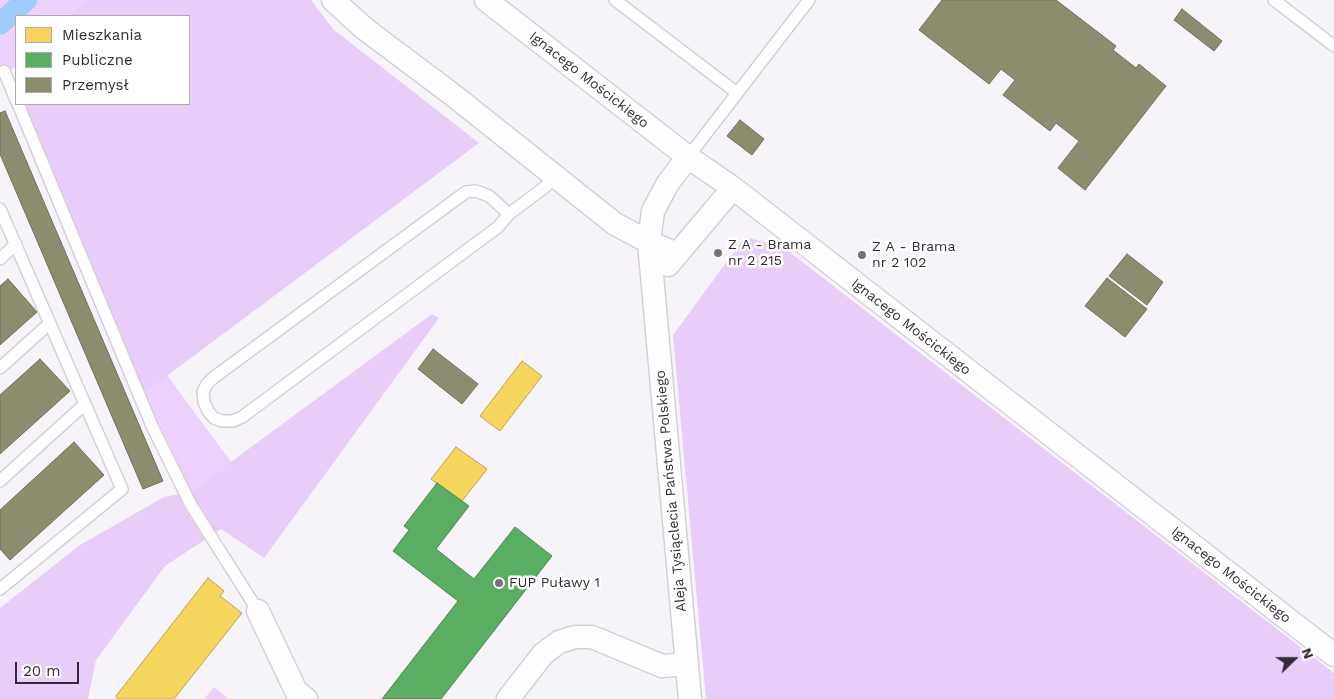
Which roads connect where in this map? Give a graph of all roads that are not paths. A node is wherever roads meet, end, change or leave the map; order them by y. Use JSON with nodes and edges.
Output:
{"nodes":[{"id":1,"x":334,"y":0,"type":"edge"},
{"id":2,"x":486,"y":0,"type":"edge"},
{"id":3,"x":809,"y":0,"type":"edge"},
{"id":4,"x":1274,"y":0,"type":"edge"},
{"id":5,"x":619,"y":1,"type":"edge"},
{"id":6,"x":1334,"y":46,"type":"edge"},
{"id":7,"x":4,"y":71,"type":"dead end"},
{"id":8,"x":736,"y":93,"type":"junction"},
{"id":9,"x":15,"y":98,"type":"edge"},
{"id":10,"x":18,"y":105,"type":"edge"},
{"id":11,"x":688,"y":157,"type":"junction"},
{"id":12,"x":556,"y":176,"type":"junction"},
{"id":13,"x":733,"y":188,"type":"junction"},
{"id":14,"x":0,"y":209,"type":"edge"},
{"id":15,"x":508,"y":214,"type":"junction"},
{"id":16,"x":649,"y":242,"type":"junction"},
{"id":17,"x":16,"y":244,"type":"junction"},
{"id":18,"x":677,"y":254,"type":"junction"},
{"id":19,"x":0,"y":259,"type":"edge"},
{"id":20,"x":652,"y":283,"type":"junction"},
{"id":21,"x":50,"y":323,"type":"junction"},
{"id":22,"x":0,"y":368,"type":"edge"},
{"id":23,"x":85,"y":404,"type":"junction"},
{"id":24,"x":0,"y":481,"type":"edge"},
{"id":25,"x":0,"y":589,"type":"edge"},
{"id":26,"x":258,"y":611,"type":"joint"},
{"id":27,"x":1334,"y":655,"type":"edge"},
{"id":28,"x":687,"y":664,"type":"junction"},
{"id":29,"x":306,"y":699,"type":"edge"},
{"id":30,"x":508,"y":699,"type":"edge"},
{"id":31,"x":690,"y":699,"type":"edge"}],
"edges":[{"from":1,"to":12,"type":"street"},
{"from":2,"to":11,"type":"street","name":"Ignacego Mościckiego"},
{"from":3,"to":8,"type":"lane"},
{"from":4,"to":6,"type":"lane"},
{"from":5,"to":8,"type":"lane"},
{"from":7,"to":9,"type":"lane"},
{"from":8,"to":11,"type":"lane"},
{"from":10,"to":26,"type":"lane"},
{"from":11,"to":13,"type":"street","name":"Ignacego Mościckiego"},
{"from":11,"to":16,"type":"street","name":"Aleja Tysiąclecia Państwa Polskiego"},
{"from":12,"to":15,"type":"lane"},
{"from":12,"to":16,"type":"street"},
{"from":13,"to":18,"type":"street"},
{"from":13,"to":27,"type":"street","name":"Ignacego Mościckiego"},
{"from":14,"to":17,"type":"lane"},
{"from":15,"to":15,"type":"lane"},
{"from":16,"to":18,"type":"street"},
{"from":16,"to":20,"type":"street","name":"Aleja Tysiąclecia Państwa Polskiego"},
{"from":17,"to":19,"type":"lane"},
{"from":17,"to":21,"type":"lane"},
{"from":18,"to":20,"type":"street"},
{"from":20,"to":28,"type":"street","name":"Aleja Tysiąclecia Państwa Polskiego"},
{"from":21,"to":22,"type":"lane"},
{"from":21,"to":23,"type":"lane"},
{"from":23,"to":24,"type":"lane"},
{"from":23,"to":25,"type":"lane"},
{"from":26,"to":29,"type":"street"},
{"from":28,"to":30,"type":"street"},
{"from":28,"to":31,"type":"street","name":"Aleja Tysiąclecia Państwa Polskiego"}]}
